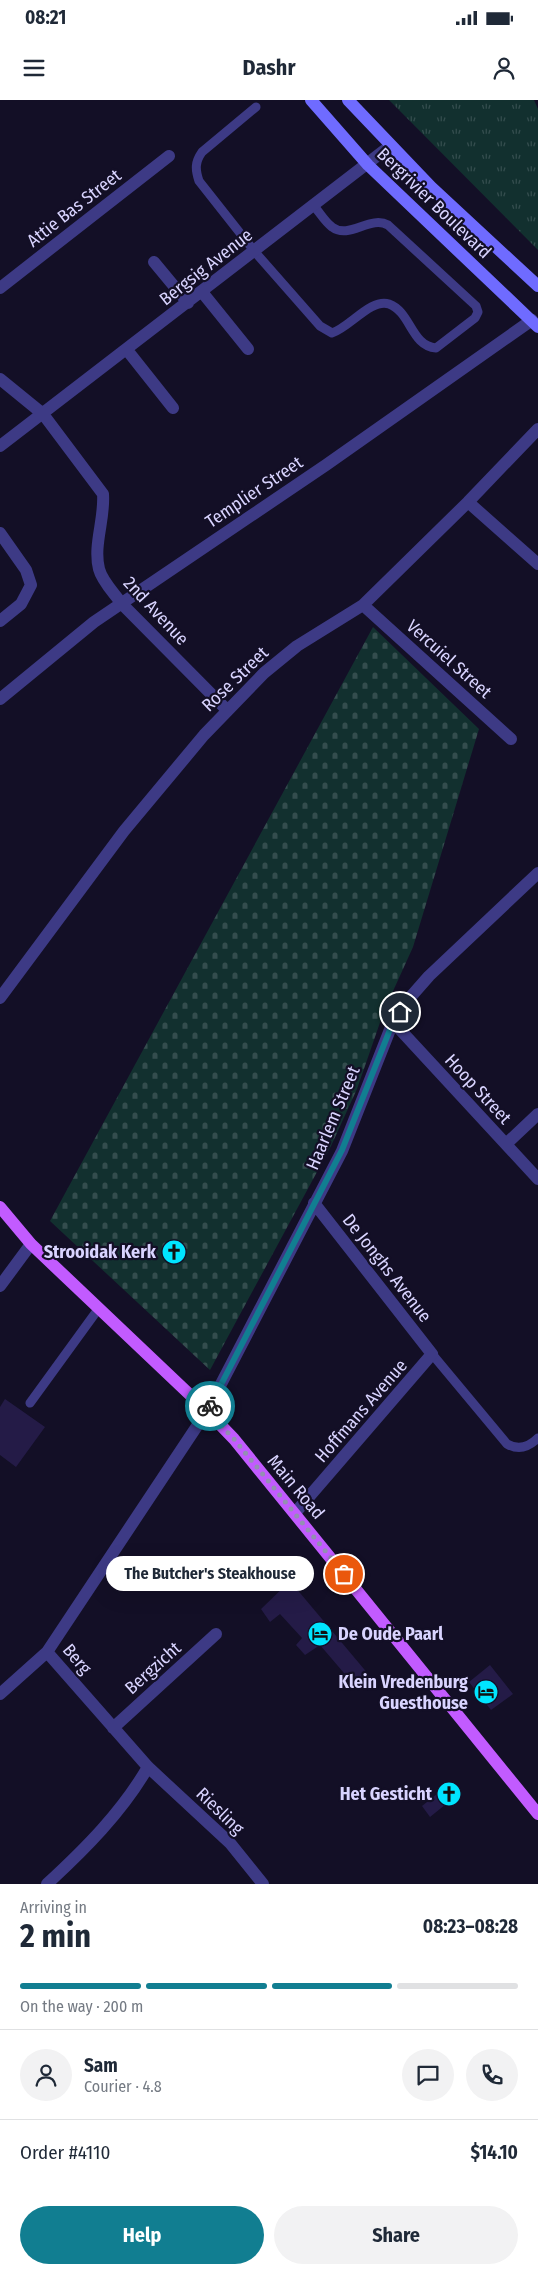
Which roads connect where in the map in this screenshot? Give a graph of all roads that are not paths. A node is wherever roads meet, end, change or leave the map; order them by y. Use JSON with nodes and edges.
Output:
{"nodes":[{"id":1,"x":311,"y":100,"type":"edge"},
{"id":2,"x":348,"y":100,"type":"edge"},
{"id":3,"x":256,"y":107,"type":"dead end"},
{"id":4,"x":390,"y":146,"type":"junction"},
{"id":5,"x":169,"y":156,"type":"dead end"},
{"id":6,"x":368,"y":165,"type":"junction"},
{"id":7,"x":314,"y":206,"type":"junction"},
{"id":8,"x":255,"y":252,"type":"junction"},
{"id":9,"x":154,"y":262,"type":"dead end"},
{"id":10,"x":538,"y":286,"type":"edge"},
{"id":11,"x":0,"y":288,"type":"edge"},
{"id":12,"x":202,"y":292,"type":"junction"},
{"id":13,"x":188,"y":303,"type":"junction"},
{"id":14,"x":535,"y":324,"type":"edge"},
{"id":15,"x":248,"y":349,"type":"dead end"},
{"id":16,"x":127,"y":350,"type":"junction"},
{"id":17,"x":0,"y":379,"type":"edge"},
{"id":18,"x":173,"y":408,"type":"dead end"},
{"id":19,"x":43,"y":414,"type":"junction"},
{"id":20,"x":538,"y":429,"type":"edge"},
{"id":21,"x":0,"y":446,"type":"edge"},
{"id":22,"x":468,"y":502,"type":"junction"},
{"id":23,"x":0,"y":533,"type":"edge"},
{"id":24,"x":538,"y":564,"type":"edge"},
{"id":25,"x":120,"y":603,"type":"junction"},
{"id":26,"x":363,"y":605,"type":"junction"},
{"id":27,"x":0,"y":621,"type":"edge"},
{"id":28,"x":0,"y":699,"type":"edge"},
{"id":29,"x":227,"y":710,"type":"junction"},
{"id":30,"x":511,"y":739,"type":"dead end"},
{"id":31,"x":538,"y":873,"type":"edge"},
{"id":32,"x":0,"y":998,"type":"edge"},
{"id":33,"x":393,"y":1022,"type":"junction"},
{"id":34,"x":538,"y":1114,"type":"edge"},
{"id":35,"x":506,"y":1144,"type":"junction"},
{"id":36,"x":538,"y":1179,"type":"edge"},
{"id":37,"x":314,"y":1203,"type":"junction"},
{"id":38,"x":0,"y":1207,"type":"edge"},
{"id":39,"x":31,"y":1244,"type":"junction"},
{"id":40,"x":0,"y":1286,"type":"edge"},
{"id":41,"x":99,"y":1308,"type":"junction"},
{"id":42,"x":432,"y":1354,"type":"junction"},
{"id":43,"x":30,"y":1403,"type":"dead end"},
{"id":44,"x":207,"y":1411,"type":"junction"},
{"id":45,"x":538,"y":1438,"type":"edge"},
{"id":46,"x":295,"y":1514,"type":"junction"},
{"id":47,"x":216,"y":1634,"type":"dead end"},
{"id":48,"x":47,"y":1652,"type":"junction"},
{"id":49,"x":0,"y":1694,"type":"edge"},
{"id":50,"x":113,"y":1728,"type":"junction"},
{"id":51,"x":148,"y":1767,"type":"junction"},
{"id":52,"x":538,"y":1814,"type":"edge"},
{"id":53,"x":47,"y":1884,"type":"edge"},
{"id":54,"x":264,"y":1884,"type":"edge"}],
"edges":[{"from":1,"to":6,"type":"street","name":"Bergrivier Boulevard"},
{"from":2,"to":4,"type":"street","name":"Bergrivier Boulevard"},
{"from":3,"to":8,"type":"lane"},
{"from":4,"to":6,"type":"street","name":"Bergsig Avenue"},
{"from":4,"to":10,"type":"street","name":"Bergrivier Boulevard"},
{"from":5,"to":11,"type":"street","name":"Attie Bas Street"},
{"from":6,"to":7,"type":"street","name":"Bergsig Avenue"},
{"from":6,"to":14,"type":"street","name":"Bergrivier Boulevard"},
{"from":7,"to":8,"type":"street","name":"Bergsig Avenue"},
{"from":7,"to":8,"type":"lane"},
{"from":8,"to":12,"type":"street","name":"Bergsig Avenue"},
{"from":9,"to":13,"type":"street"},
{"from":12,"to":13,"type":"street","name":"Bergsig Avenue"},
{"from":12,"to":15,"type":"street"},
{"from":13,"to":16,"type":"street","name":"Bergsig Avenue"},
{"from":14,"to":25,"type":"street","name":"Templier Street"},
{"from":16,"to":18,"type":"street"},
{"from":16,"to":19,"type":"street","name":"Bergsig Avenue"},
{"from":17,"to":19,"type":"street","name":"2nd Avenue"},
{"from":19,"to":21,"type":"street","name":"Bergsig Avenue"},
{"from":19,"to":25,"type":"street","name":"2nd Avenue"},
{"from":20,"to":22,"type":"street","name":"Rose Street"},
{"from":22,"to":24,"type":"street"},
{"from":22,"to":26,"type":"street","name":"Rose Street"},
{"from":23,"to":27,"type":"street"},
{"from":25,"to":28,"type":"street","name":"Templier Street"},
{"from":25,"to":29,"type":"street","name":"2nd Avenue"},
{"from":26,"to":29,"type":"street","name":"Rose Street"},
{"from":26,"to":30,"type":"street","name":"Vercuiel Street"},
{"from":29,"to":32,"type":"street","name":"Rose Street"},
{"from":31,"to":33,"type":"street","name":"Haarlem Street"},
{"from":33,"to":35,"type":"street","name":"Hoop Street"},
{"from":33,"to":37,"type":"street","name":"Haarlem Street"},
{"from":34,"to":35,"type":"street"},
{"from":35,"to":36,"type":"street","name":"Hoop Street"},
{"from":37,"to":42,"type":"street","name":"De Jonghs Avenue"},
{"from":37,"to":44,"type":"street","name":"Haarlem Street"},
{"from":38,"to":39,"type":"main road","name":"Main Road"},
{"from":39,"to":40,"type":"street"},
{"from":39,"to":41,"type":"main road","name":"Main Road"},
{"from":41,"to":43,"type":"lane"},
{"from":41,"to":44,"type":"main road","name":"Main Road"},
{"from":42,"to":45,"type":"lane"},
{"from":42,"to":46,"type":"street","name":"Hoffmans Avenue"},
{"from":44,"to":46,"type":"main road","name":"Main Road"},
{"from":44,"to":48,"type":"street","name":"Berg"},
{"from":46,"to":52,"type":"main road","name":"Main Road"},
{"from":47,"to":50,"type":"street","name":"Bergzicht"},
{"from":48,"to":49,"type":"street"},
{"from":48,"to":50,"type":"street","name":"Berg"},
{"from":50,"to":51,"type":"street","name":"Berg"},
{"from":51,"to":53,"type":"street"},
{"from":51,"to":54,"type":"street","name":"Riesling"}]}
